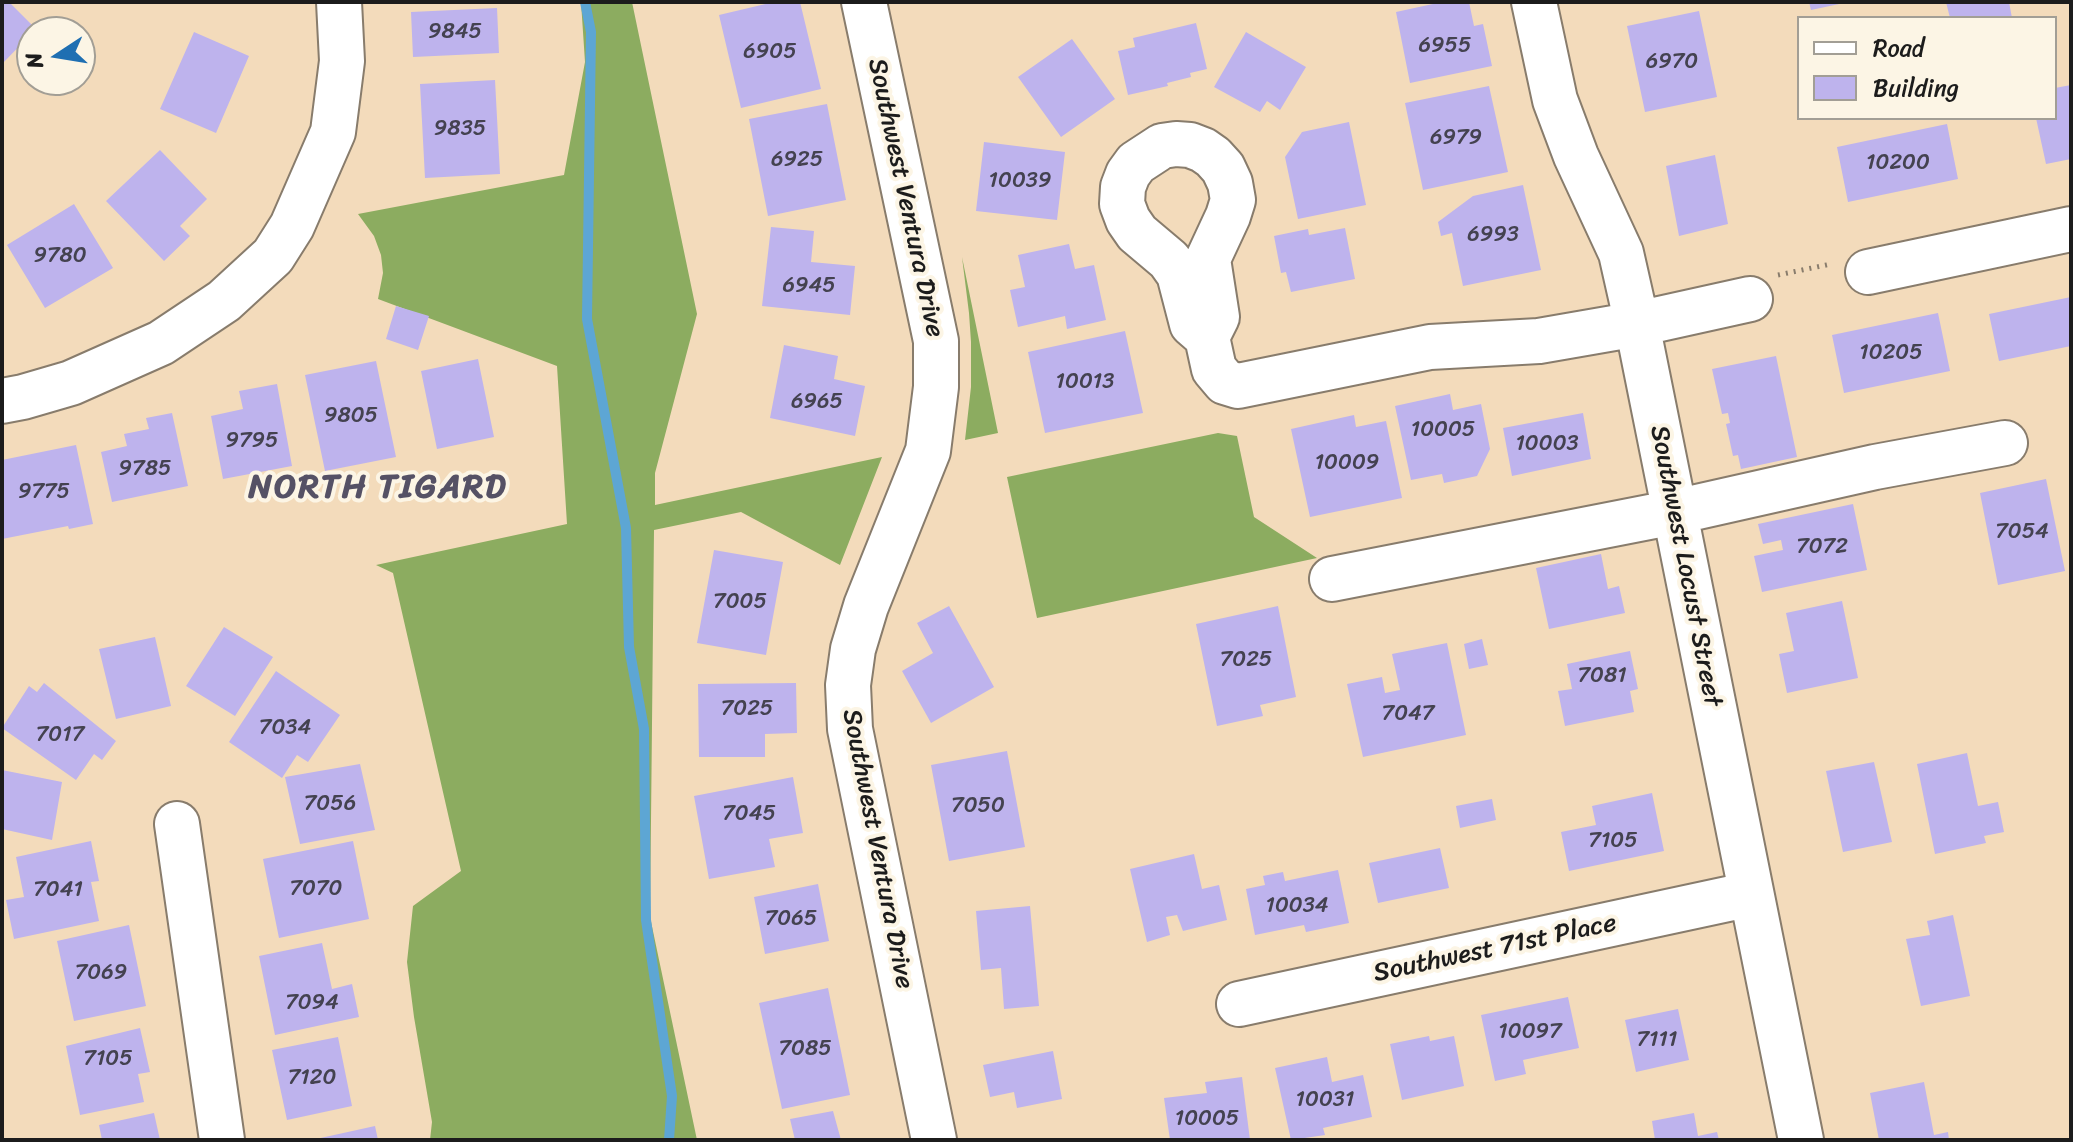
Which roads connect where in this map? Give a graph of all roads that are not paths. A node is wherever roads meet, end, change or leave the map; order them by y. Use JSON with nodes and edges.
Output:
{"nodes":[{"id":1,"x":339,"y":2,"type":"edge"},
{"id":2,"x":864,"y":2,"type":"edge"},
{"id":3,"x":1535,"y":2,"type":"edge"},
{"id":4,"x":2071,"y":229,"type":"edge"},
{"id":5,"x":1868,"y":272,"type":"road end"},
{"id":6,"x":1750,"y":299,"type":"road end"},
{"id":7,"x":1637,"y":324,"type":"junction"},
{"id":8,"x":1207,"y":337,"type":"dead end"},
{"id":9,"x":2,"y":401,"type":"edge"},
{"id":10,"x":2005,"y":443,"type":"dead end"},
{"id":11,"x":1675,"y":512,"type":"junction"},
{"id":12,"x":1332,"y":579,"type":"dead end"},
{"id":13,"x":177,"y":824,"type":"dead end"},
{"id":14,"x":1751,"y":894,"type":"junction"},
{"id":15,"x":1239,"y":1004,"type":"dead end"},
{"id":16,"x":222,"y":1140,"type":"edge"},
{"id":17,"x":934,"y":1140,"type":"edge"},
{"id":18,"x":1801,"y":1140,"type":"edge"}],
"edges":[{"from":1,"to":9,"type":"street"},
{"from":2,"to":17,"type":"street","name":"Southwest Ventura Drive"},
{"from":3,"to":7,"type":"street","name":"Southwest Locust Street"},
{"from":4,"to":5,"type":"street"},
{"from":6,"to":7,"type":"street"},
{"from":7,"to":8,"type":"street"},
{"from":7,"to":11,"type":"street","name":"Southwest Locust Street"},
{"from":10,"to":11,"type":"street"},
{"from":11,"to":12,"type":"street"},
{"from":11,"to":14,"type":"street","name":"Southwest Locust Street"},
{"from":13,"to":16,"type":"street"},
{"from":14,"to":15,"type":"street","name":"Southwest 71st Place"},
{"from":14,"to":18,"type":"street","name":"Southwest Locust Street"}]}
